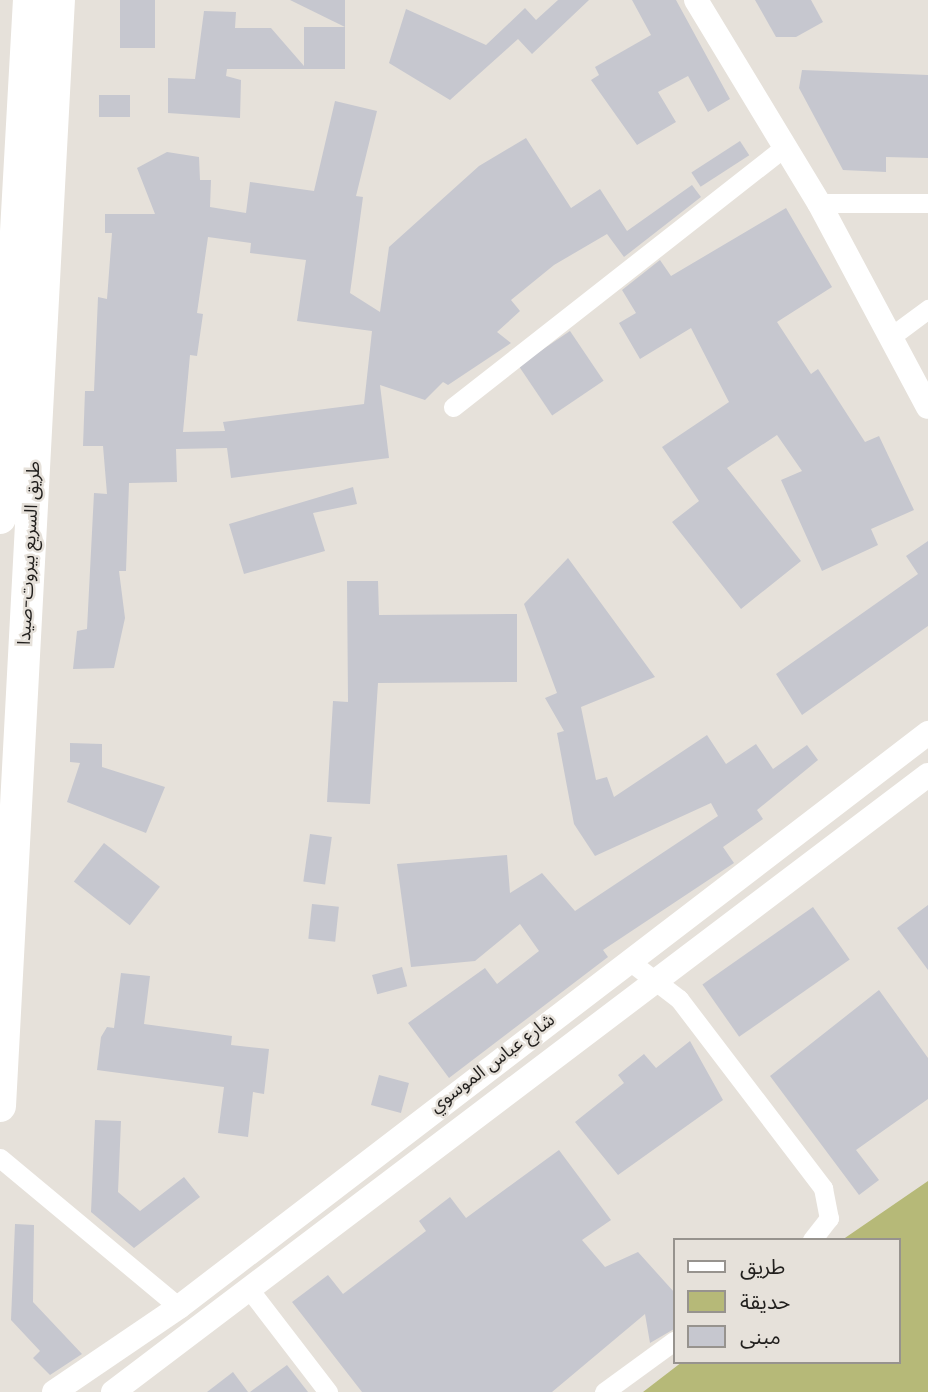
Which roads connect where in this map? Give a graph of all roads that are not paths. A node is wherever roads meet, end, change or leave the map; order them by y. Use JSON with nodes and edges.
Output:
{"nodes":[{"id":1,"x":29,"y":0,"type":"edge"},
{"id":2,"x":59,"y":0,"type":"edge"},
{"id":3,"x":696,"y":0,"type":"edge"},
{"id":4,"x":784,"y":147,"type":"junction"},
{"id":5,"x":10,"y":155,"type":"edge"},
{"id":6,"x":52,"y":160,"type":"junction"},
{"id":7,"x":819,"y":203,"type":"junction"},
{"id":8,"x":928,"y":203,"type":"edge"},
{"id":9,"x":928,"y":309,"type":"edge"},
{"id":10,"x":893,"y":335,"type":"junction"},
{"id":11,"x":453,"y":407,"type":"dead end"},
{"id":12,"x":928,"y":407,"type":"edge"},
{"id":13,"x":0,"y":518,"type":"edge"},
{"id":14,"x":928,"y":733,"type":"edge"},
{"id":15,"x":928,"y":775,"type":"edge"},
{"id":16,"x":628,"y":960,"type":"junction"},
{"id":17,"x":654,"y":976,"type":"junction"},
{"id":18,"x":0,"y":1106,"type":"edge"},
{"id":19,"x":0,"y":1158,"type":"edge"},
{"id":20,"x":814,"y":1238,"type":"edge"},
{"id":21,"x":249,"y":1290,"type":"junction"},
{"id":22,"x":179,"y":1307,"type":"junction"},
{"id":23,"x":673,"y":1342,"type":"edge"},
{"id":24,"x":54,"y":1392,"type":"edge"},
{"id":25,"x":113,"y":1392,"type":"edge"},
{"id":26,"x":328,"y":1392,"type":"edge"},
{"id":27,"x":604,"y":1392,"type":"edge"}],
"edges":[{"from":1,"to":5,"type":"highway","name":"طريق السريع بيروت-صيدا"},
{"from":2,"to":6,"type":"highway","name":"طريق السريع بيروت-صيدا"},
{"from":3,"to":4,"type":"street"},
{"from":4,"to":7,"type":"street"},
{"from":4,"to":11,"type":"street"},
{"from":5,"to":6,"type":"street"},
{"from":5,"to":13,"type":"highway","name":"طريق السريع بيروت-صيدا"},
{"from":6,"to":18,"type":"highway","name":"طريق السريع بيروت-صيدا"},
{"from":7,"to":8,"type":"street"},
{"from":7,"to":10,"type":"street"},
{"from":9,"to":10,"type":"street"},
{"from":10,"to":12,"type":"street"},
{"from":14,"to":16,"type":"street","name":"شارع عباس الموسوي"},
{"from":15,"to":17,"type":"street","name":"شارع عباس الموسوي"},
{"from":16,"to":17,"type":"street"},
{"from":16,"to":22,"type":"street","name":"شارع عباس الموسوي"},
{"from":17,"to":20,"type":"street"},
{"from":17,"to":21,"type":"street","name":"شارع عباس الموسوي"},
{"from":19,"to":22,"type":"street"},
{"from":21,"to":25,"type":"street","name":"شارع عباس الموسوي"},
{"from":21,"to":26,"type":"street"},
{"from":22,"to":24,"type":"street","name":"شارع عباس الموسوي"},
{"from":23,"to":27,"type":"street"}]}
